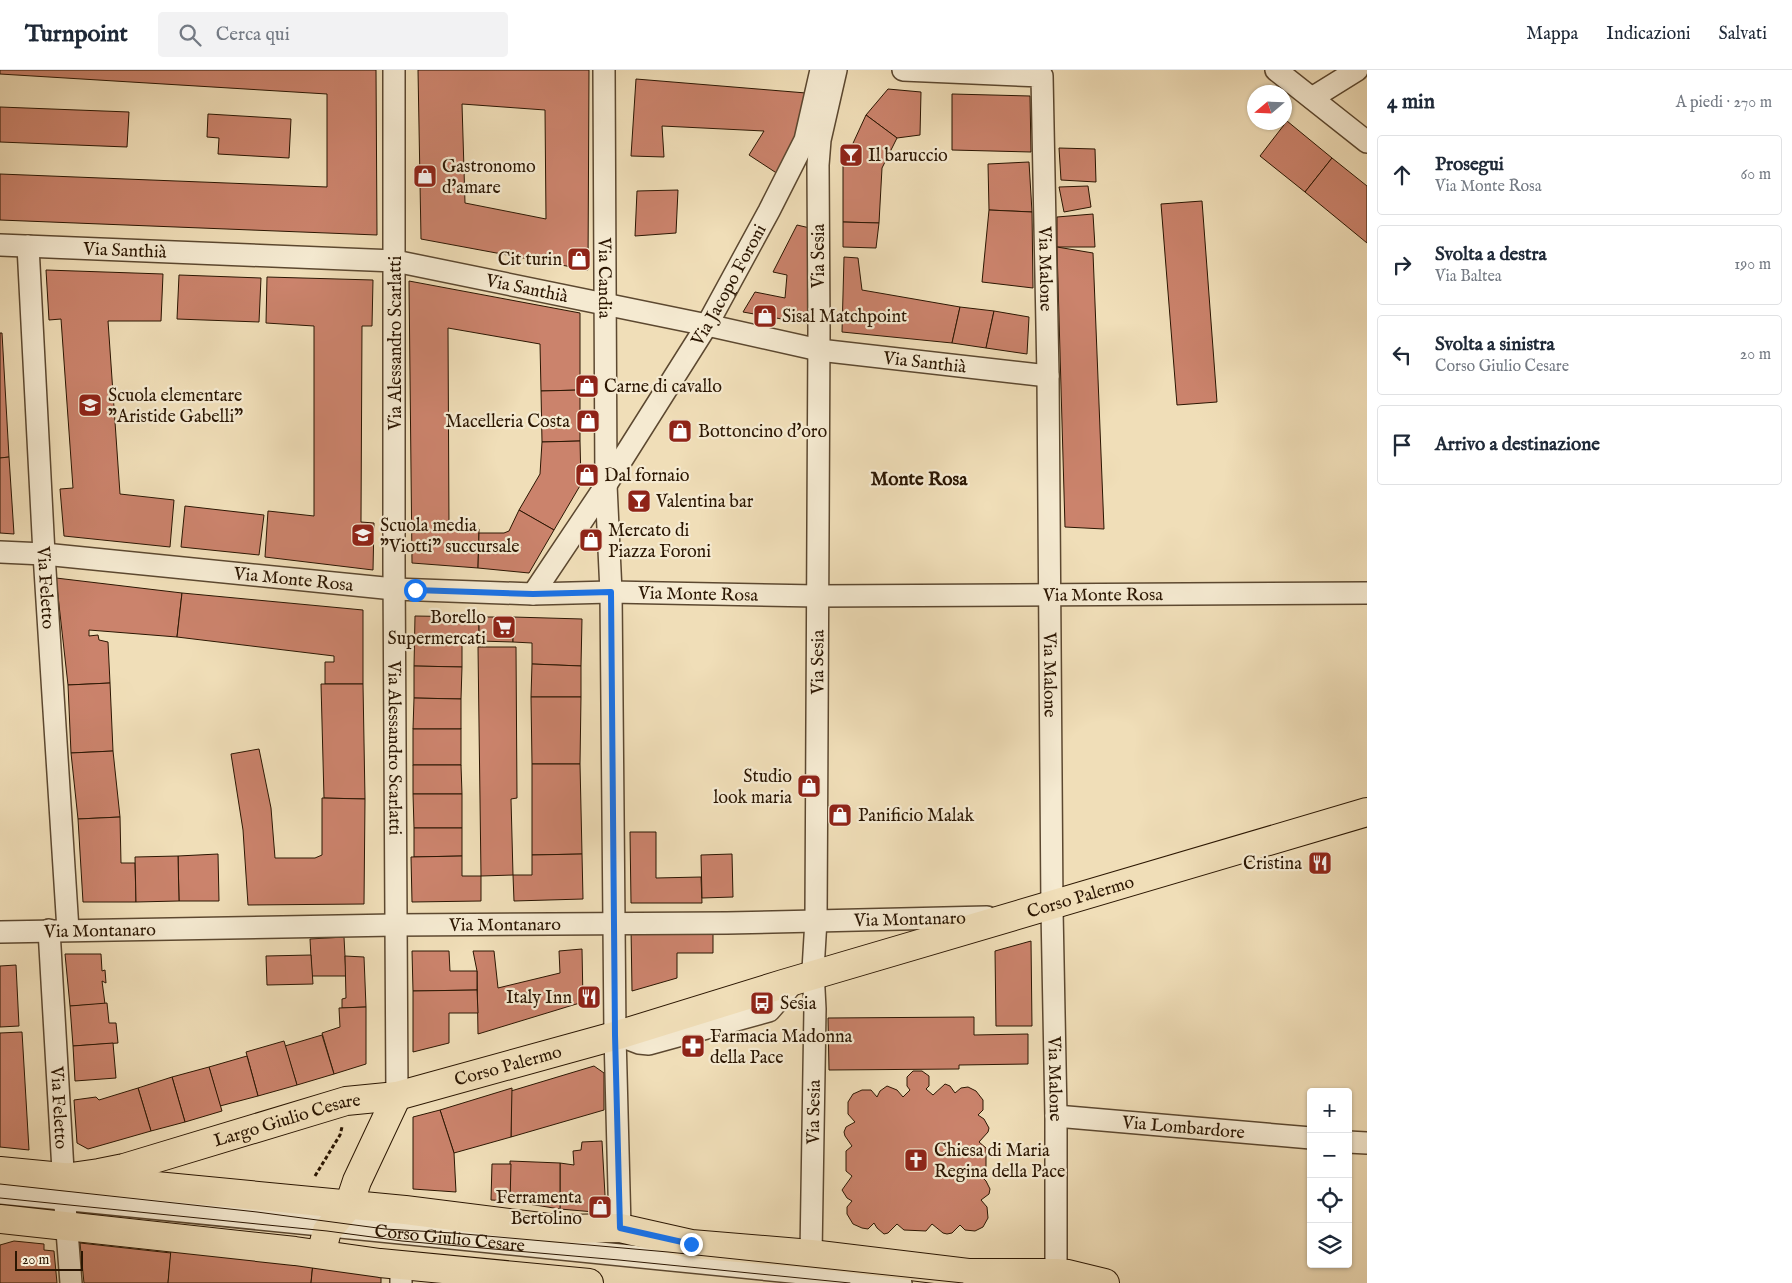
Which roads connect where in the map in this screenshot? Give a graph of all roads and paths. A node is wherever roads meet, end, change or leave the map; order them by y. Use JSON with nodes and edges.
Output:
{"nodes":[{"id":1,"x":394,"y":70,"type":"edge"},
{"id":2,"x":604,"y":70,"type":"edge"},
{"id":3,"x":821,"y":70,"type":"edge"},
{"id":4,"x":836,"y":70,"type":"edge"},
{"id":5,"x":903,"y":70,"type":"edge"},
{"id":6,"x":1276,"y":70,"type":"edge"},
{"id":7,"x":1357,"y":70,"type":"edge"},
{"id":8,"x":947,"y":71,"type":"edge"},
{"id":9,"x":1312,"y":98,"type":"junction"},
{"id":10,"x":1367,"y":142,"type":"edge"},
{"id":11,"x":0,"y":245,"type":"edge"},
{"id":12,"x":28,"y":246,"type":"junction"},
{"id":13,"x":395,"y":262,"type":"junction"},
{"id":14,"x":606,"y":304,"type":"junction"},
{"id":15,"x":707,"y":325,"type":"junction"},
{"id":16,"x":819,"y":350,"type":"junction"},
{"id":17,"x":1048,"y":376,"type":"junction"},
{"id":18,"x":606,"y":485,"type":"junction"},
{"id":19,"x":0,"y":552,"type":"edge"},
{"id":20,"x":44,"y":554,"type":"junction"},
{"id":21,"x":394,"y":589,"type":"junction"},
{"id":22,"x":611,"y":592,"type":"junction"},
{"id":23,"x":1367,"y":593,"type":"edge"},
{"id":24,"x":533,"y":594,"type":"junction"},
{"id":25,"x":1050,"y":594,"type":"junction"},
{"id":26,"x":817,"y":596,"type":"junction"},
{"id":27,"x":1367,"y":812,"type":"edge"},
{"id":28,"x":1052,"y":904,"type":"junction"},
{"id":29,"x":1010,"y":917,"type":"junction"},
{"id":30,"x":816,"y":920,"type":"junction"},
{"id":31,"x":615,"y":924,"type":"junction"},
{"id":32,"x":395,"y":925,"type":"junction"},
{"id":33,"x":59,"y":930,"type":"junction"},
{"id":34,"x":0,"y":932,"type":"edge"},
{"id":35,"x":804,"y":978,"type":"junction"},
{"id":36,"x":617,"y":1035,"type":"junction"},
{"id":37,"x":397,"y":1096,"type":"junction"},
{"id":38,"x":346,"y":1101,"type":"junction"},
{"id":39,"x":1056,"y":1116,"type":"junction"},
{"id":40,"x":1307,"y":1138,"type":"edge"},
{"id":41,"x":1352,"y":1142,"type":"edge"},
{"id":42,"x":1367,"y":1143,"type":"edge"},
{"id":43,"x":0,"y":1171,"type":"edge"},
{"id":44,"x":315,"y":1177,"type":"dead end"},
{"id":45,"x":0,"y":1193,"type":"edge"},
{"id":46,"x":72,"y":1193,"type":"junction"},
{"id":47,"x":349,"y":1205,"type":"junction"},
{"id":48,"x":0,"y":1219,"type":"edge"},
{"id":49,"x":331,"y":1227,"type":"junction"},
{"id":50,"x":620,"y":1228,"type":"junction"},
{"id":51,"x":321,"y":1254,"type":"junction"},
{"id":52,"x":811,"y":1254,"type":"junction"},
{"id":53,"x":1056,"y":1273,"type":"junction"},
{"id":54,"x":401,"y":1274,"type":"edge"},
{"id":55,"x":71,"y":1283,"type":"edge"},
{"id":56,"x":589,"y":1283,"type":"edge"},
{"id":57,"x":901,"y":1283,"type":"edge"},
{"id":58,"x":1105,"y":1283,"type":"edge"}],
"edges":[{"from":1,"to":13,"type":"street","name":"Via Alessandro Scarlatti"},
{"from":2,"to":14,"type":"street","name":"Via Candia"},
{"from":3,"to":15,"type":"street","name":"Via Jacopo Foroni"},
{"from":4,"to":16,"type":"street","name":"Via Sesia"},
{"from":5,"to":8,"type":"street"},
{"from":6,"to":9,"type":"street"},
{"from":7,"to":9,"type":"street"},
{"from":8,"to":17,"type":"street","name":"Via Malone"},
{"from":9,"to":10,"type":"street"},
{"from":11,"to":12,"type":"street","name":"Via Santhià"},
{"from":12,"to":13,"type":"street","name":"Via Santhià"},
{"from":12,"to":20,"type":"street","name":"Via Feletto"},
{"from":13,"to":14,"type":"street","name":"Via Santhià"},
{"from":13,"to":21,"type":"street","name":"Via Alessandro Scarlatti"},
{"from":14,"to":15,"type":"street","name":"Via Santhià"},
{"from":14,"to":18,"type":"street","name":"Via Candia"},
{"from":15,"to":16,"type":"street","name":"Via Santhià"},
{"from":15,"to":18,"type":"street","name":"Via Jacopo Foroni"},
{"from":16,"to":17,"type":"street","name":"Via Santhià"},
{"from":16,"to":26,"type":"street","name":"Via Sesia"},
{"from":17,"to":25,"type":"street","name":"Via Malone"},
{"from":18,"to":22,"type":"street","name":"Via Candia"},
{"from":18,"to":24,"type":"street","name":"Via Jacopo Foroni"},
{"from":19,"to":20,"type":"street","name":"Via Monte Rosa"},
{"from":20,"to":21,"type":"street","name":"Via Monte Rosa"},
{"from":20,"to":33,"type":"street","name":"Via Feletto"},
{"from":21,"to":24,"type":"street","name":"Via Monte Rosa"},
{"from":21,"to":32,"type":"street","name":"Via Alessandro Scarlatti"},
{"from":22,"to":24,"type":"street","name":"Via Monte Rosa"},
{"from":22,"to":26,"type":"street","name":"Via Monte Rosa"},
{"from":22,"to":31,"type":"street","name":"Via Candia"},
{"from":23,"to":25,"type":"street","name":"Via Monte Rosa"},
{"from":25,"to":26,"type":"street","name":"Via Monte Rosa"},
{"from":25,"to":28,"type":"street","name":"Via Malone"},
{"from":26,"to":30,"type":"street","name":"Via Sesia"},
{"from":27,"to":28,"type":"main road","name":"Corso Palermo"},
{"from":28,"to":29,"type":"main road","name":"Corso Palermo"},
{"from":28,"to":39,"type":"street","name":"Via Malone"},
{"from":29,"to":30,"type":"street","name":"Via Montanaro"},
{"from":29,"to":35,"type":"main road","name":"Corso Palermo"},
{"from":30,"to":31,"type":"street","name":"Via Montanaro"},
{"from":30,"to":35,"type":"street","name":"Via Sesia"},
{"from":31,"to":32,"type":"street","name":"Via Montanaro"},
{"from":31,"to":36,"type":"street","name":"Via Candia"},
{"from":32,"to":33,"type":"street","name":"Via Montanaro"},
{"from":32,"to":37,"type":"street","name":"Via Alessandro Scarlatti"},
{"from":33,"to":34,"type":"street","name":"Via Montanaro"},
{"from":33,"to":46,"type":"street","name":"Via Feletto"},
{"from":35,"to":36,"type":"main road","name":"Corso Palermo"},
{"from":35,"to":52,"type":"street","name":"Via Sesia"},
{"from":36,"to":37,"type":"main road","name":"Corso Palermo"},
{"from":36,"to":50,"type":"street","name":"Via Candia"},
{"from":37,"to":38,"type":"main road","name":"Largo Giulio Cesare"},
{"from":37,"to":47,"type":"main road","name":"Largo Giulio Cesare"},
{"from":38,"to":44,"type":"path"},
{"from":38,"to":46,"type":"main road","name":"Largo Giulio Cesare"},
{"from":39,"to":40,"type":"street","name":"Via Lombardore"},
{"from":39,"to":53,"type":"street","name":"Via Malone"},
{"from":41,"to":42,"type":"street"},
{"from":43,"to":46,"type":"main road","name":"Largo Giulio Cesare"},
{"from":45,"to":46,"type":"street","name":"Corso Giulio Cesare"},
{"from":46,"to":47,"type":"main road","name":"Largo Giulio Cesare"},
{"from":46,"to":48,"type":"main road","name":"Largo Giulio Cesare"},
{"from":46,"to":49,"type":"street","name":"Corso Giulio Cesare"},
{"from":46,"to":51,"type":"main road","name":"Largo Giulio Cesare"},
{"from":46,"to":55,"type":"street","name":"Via Feletto"},
{"from":47,"to":49,"type":"main road","name":"Largo Giulio Cesare"},
{"from":47,"to":50,"type":"main road","name":"Corso Giulio Cesare"},
{"from":49,"to":51,"type":"main road","name":"Largo Giulio Cesare"},
{"from":49,"to":57,"type":"street","name":"Corso Giulio Cesare"},
{"from":50,"to":52,"type":"main road","name":"Corso Giulio Cesare"},
{"from":51,"to":54,"type":"main road","name":"Largo Giulio Cesare"},
{"from":52,"to":53,"type":"main road","name":"Corso Giulio Cesare"},
{"from":53,"to":58,"type":"main road","name":"Corso Giulio Cesare"},
{"from":54,"to":56,"type":"main road","name":"Corso Giulio Cesare"}]}
